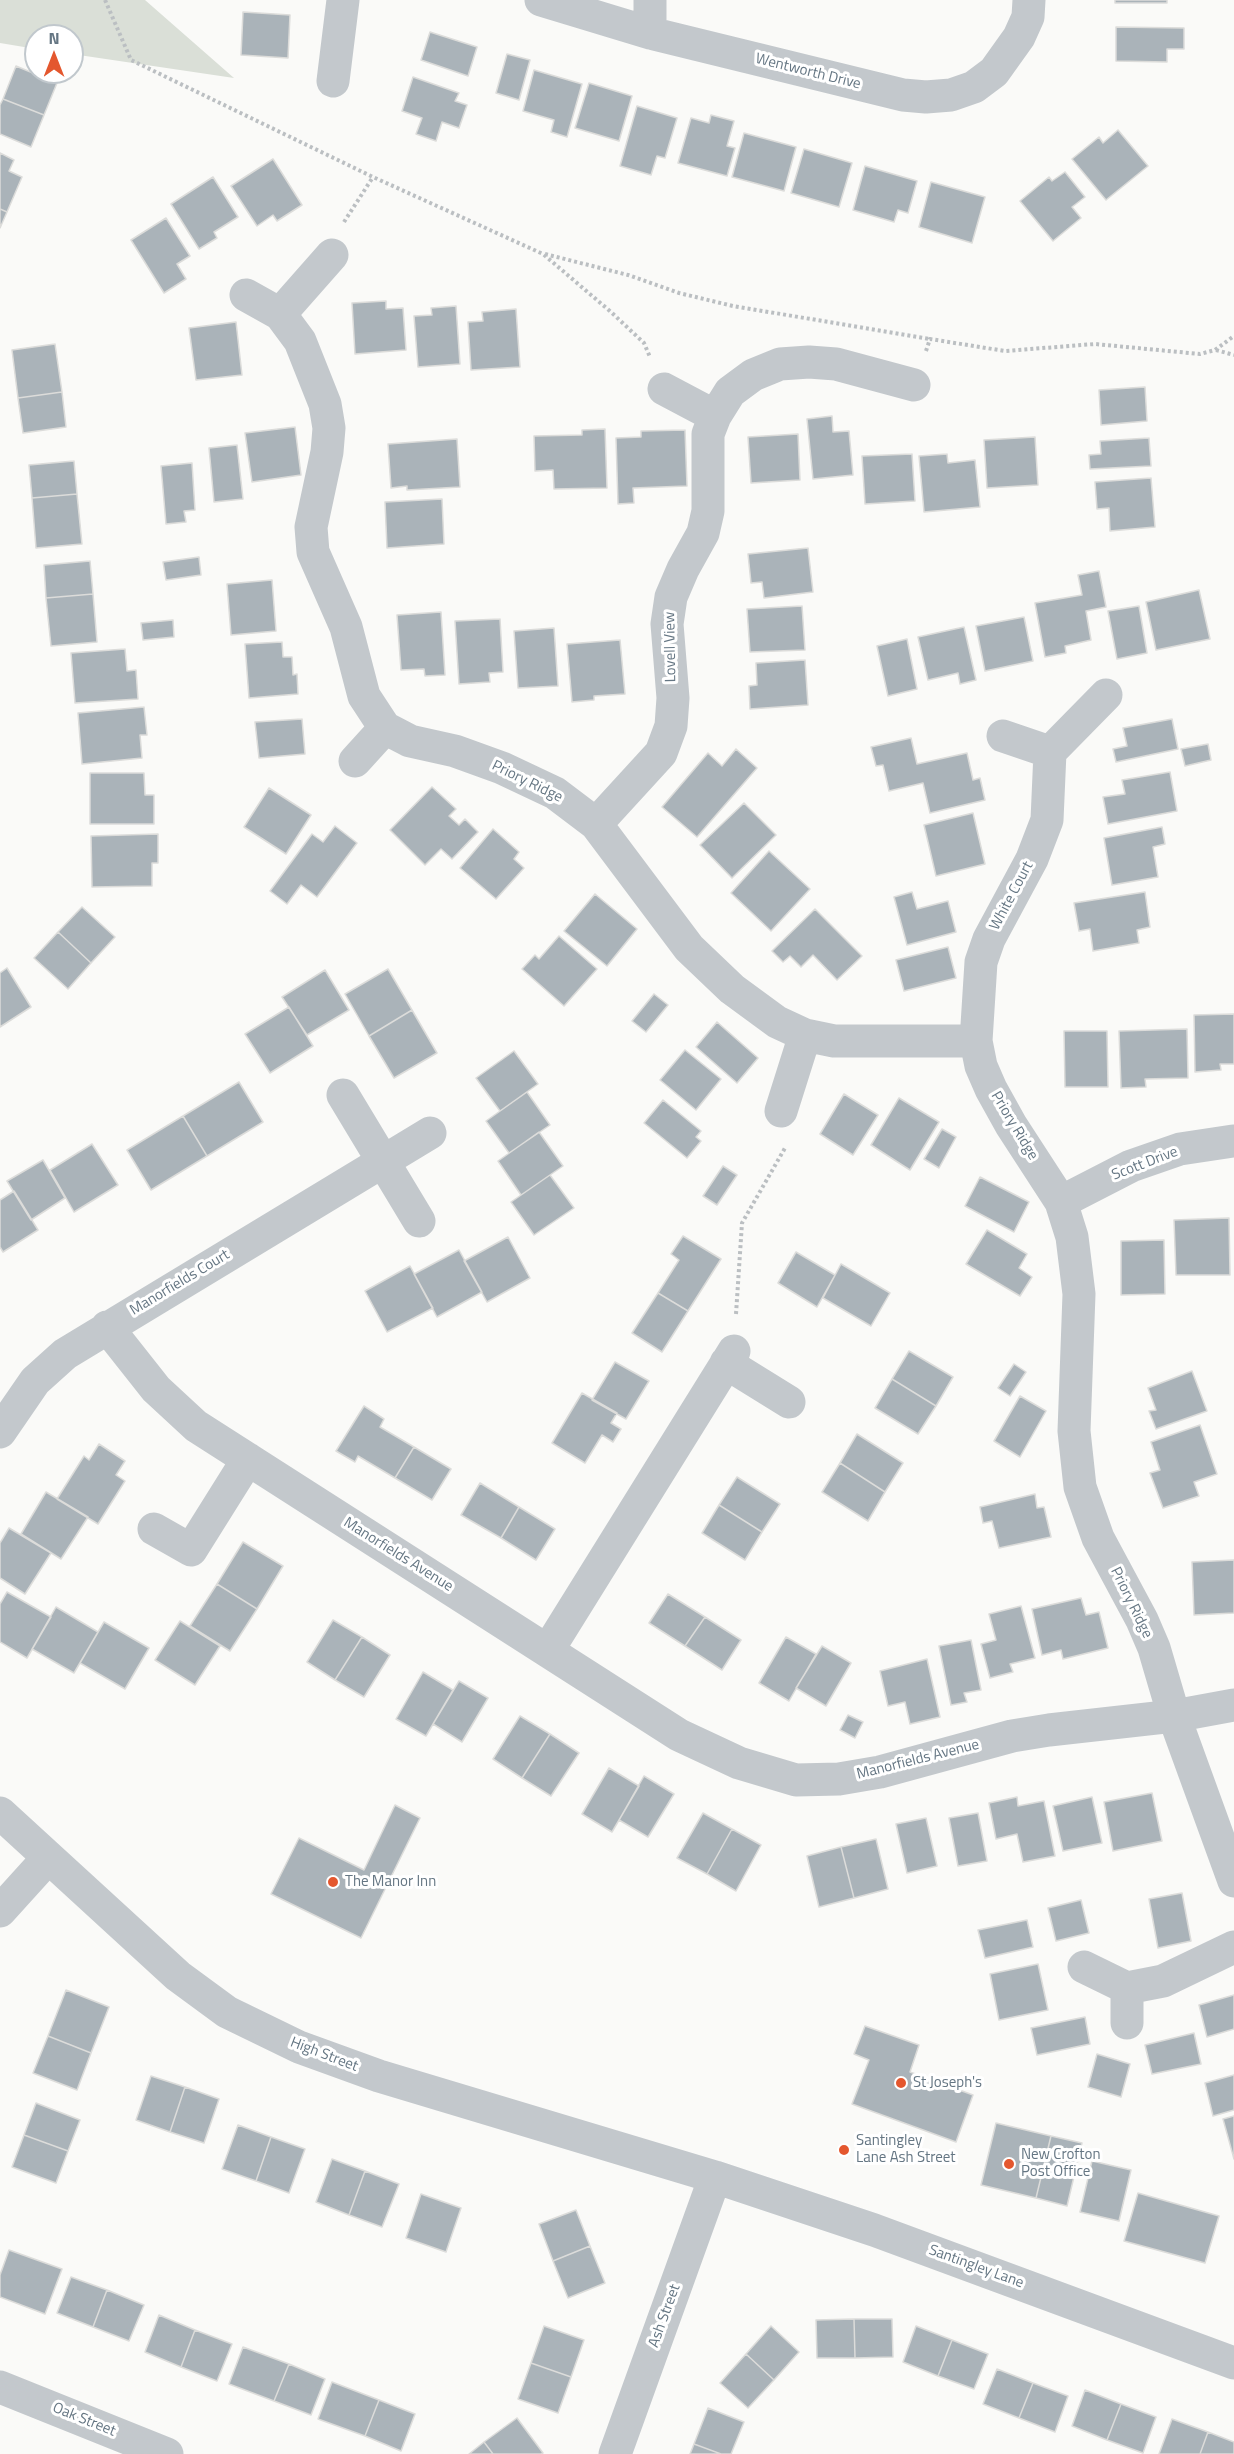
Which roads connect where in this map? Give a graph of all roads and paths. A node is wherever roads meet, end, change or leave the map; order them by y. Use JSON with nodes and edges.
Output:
{"nodes":[{"id":1,"x":105,"y":0,"type":"edge"},
{"id":2,"x":343,"y":0,"type":"edge"},
{"id":3,"x":541,"y":0,"type":"edge"},
{"id":4,"x":650,"y":0,"type":"edge"},
{"id":5,"x":1029,"y":0,"type":"edge"},
{"id":6,"x":650,"y":33,"type":"junction"},
{"id":7,"x":333,"y":81,"type":"dead end"},
{"id":8,"x":373,"y":177,"type":"junction"},
{"id":9,"x":543,"y":254,"type":"junction"},
{"id":10,"x":332,"y":255,"type":"joint"},
{"id":11,"x":246,"y":295,"type":"dead end"},
{"id":12,"x":280,"y":314,"type":"junction"},
{"id":13,"x":1234,"y":336,"type":"edge"},
{"id":14,"x":930,"y":339,"type":"junction"},
{"id":15,"x":1215,"y":350,"type":"junction"},
{"id":16,"x":1234,"y":355,"type":"edge"},
{"id":17,"x":914,"y":385,"type":"joint"},
{"id":18,"x":664,"y":388,"type":"joint"},
{"id":19,"x":715,"y":416,"type":"junction"},
{"id":20,"x":1106,"y":695,"type":"dead end"},
{"id":21,"x":385,"y":728,"type":"junction"},
{"id":22,"x":1003,"y":736,"type":"dead end"},
{"id":23,"x":1050,"y":752,"type":"junction"},
{"id":24,"x":355,"y":761,"type":"dead end"},
{"id":25,"x":596,"y":824,"type":"junction"},
{"id":26,"x":805,"y":1035,"type":"junction"},
{"id":27,"x":976,"y":1041,"type":"junction"},
{"id":28,"x":343,"y":1095,"type":"dead end"},
{"id":29,"x":781,"y":1111,"type":"joint"},
{"id":30,"x":430,"y":1133,"type":"dead end"},
{"id":31,"x":1233,"y":1141,"type":"edge"},
{"id":32,"x":383,"y":1161,"type":"junction"},
{"id":33,"x":1061,"y":1202,"type":"junction"},
{"id":34,"x":419,"y":1221,"type":"dead end"},
{"id":35,"x":107,"y":1327,"type":"junction"},
{"id":36,"x":730,"y":1357,"type":"junction"},
{"id":37,"x":789,"y":1402,"type":"dead end"},
{"id":38,"x":0,"y":1432,"type":"edge"},
{"id":39,"x":248,"y":1460,"type":"junction"},
{"id":40,"x":153,"y":1529,"type":"dead end"},
{"id":41,"x":548,"y":1650,"type":"junction"},
{"id":42,"x":1234,"y":1704,"type":"edge"},
{"id":43,"x":1174,"y":1716,"type":"junction"},
{"id":44,"x":0,"y":1813,"type":"edge"},
{"id":45,"x":48,"y":1858,"type":"junction"},
{"id":46,"x":1234,"y":1881,"type":"edge"},
{"id":47,"x":0,"y":1911,"type":"edge"},
{"id":48,"x":1234,"y":1947,"type":"edge"},
{"id":49,"x":1084,"y":1967,"type":"dead end"},
{"id":50,"x":1127,"y":1988,"type":"junction"},
{"id":51,"x":1127,"y":2023,"type":"dead end"},
{"id":52,"x":715,"y":2177,"type":"junction"},
{"id":53,"x":1234,"y":2363,"type":"edge"},
{"id":54,"x":0,"y":2387,"type":"edge"},
{"id":55,"x":167,"y":2454,"type":"edge"},
{"id":56,"x":615,"y":2454,"type":"edge"}],
"edges":[{"from":1,"to":8,"type":"path"},
{"from":2,"to":7,"type":"street"},
{"from":3,"to":6,"type":"street","name":"Wentworth Drive"},
{"from":4,"to":6,"type":"street"},
{"from":5,"to":6,"type":"street","name":"Wentworth Drive"},
{"from":8,"to":9,"type":"path"},
{"from":8,"to":10,"type":"path"},
{"from":9,"to":14,"type":"path"},
{"from":9,"to":18,"type":"path"},
{"from":10,"to":12,"type":"street"},
{"from":11,"to":12,"type":"street"},
{"from":12,"to":21,"type":"street"},
{"from":13,"to":15,"type":"path"},
{"from":14,"to":15,"type":"path"},
{"from":14,"to":17,"type":"path"},
{"from":15,"to":16,"type":"path"},
{"from":17,"to":19,"type":"street","name":"Lovell View"},
{"from":18,"to":19,"type":"street"},
{"from":19,"to":25,"type":"street","name":"Lovell View"},
{"from":20,"to":23,"type":"street"},
{"from":21,"to":24,"type":"street"},
{"from":21,"to":25,"type":"street","name":"Priory Ridge"},
{"from":22,"to":23,"type":"street"},
{"from":23,"to":27,"type":"street","name":"White Court"},
{"from":25,"to":26,"type":"street","name":"Priory Ridge"},
{"from":26,"to":27,"type":"street","name":"Priory Ridge"},
{"from":26,"to":29,"type":"street"},
{"from":27,"to":33,"type":"street","name":"Priory Ridge"},
{"from":28,"to":32,"type":"street"},
{"from":29,"to":36,"type":"path"},
{"from":30,"to":32,"type":"street","name":"Manorfields Court"},
{"from":31,"to":33,"type":"street","name":"Scott Drive"},
{"from":32,"to":34,"type":"street"},
{"from":32,"to":35,"type":"street","name":"Manorfields Court"},
{"from":33,"to":43,"type":"street","name":"Priory Ridge"},
{"from":35,"to":38,"type":"street","name":"Manorfields Court"},
{"from":35,"to":39,"type":"street","name":"Manorfields Avenue"},
{"from":36,"to":37,"type":"street"},
{"from":36,"to":41,"type":"street"},
{"from":39,"to":40,"type":"street"},
{"from":39,"to":41,"type":"street","name":"Manorfields Avenue"},
{"from":41,"to":43,"type":"street","name":"Manorfields Avenue"},
{"from":42,"to":43,"type":"street","name":"Manorfields Avenue"},
{"from":43,"to":46,"type":"street","name":"Priory Ridge"},
{"from":44,"to":45,"type":"street","name":"High Street"},
{"from":45,"to":47,"type":"street"},
{"from":45,"to":52,"type":"street","name":"High Street"},
{"from":48,"to":50,"type":"street"},
{"from":49,"to":50,"type":"street"},
{"from":50,"to":51,"type":"street"},
{"from":52,"to":53,"type":"street","name":"Santingley Lane"},
{"from":52,"to":56,"type":"street","name":"Ash Street"},
{"from":54,"to":55,"type":"street","name":"Oak Street"}]}
